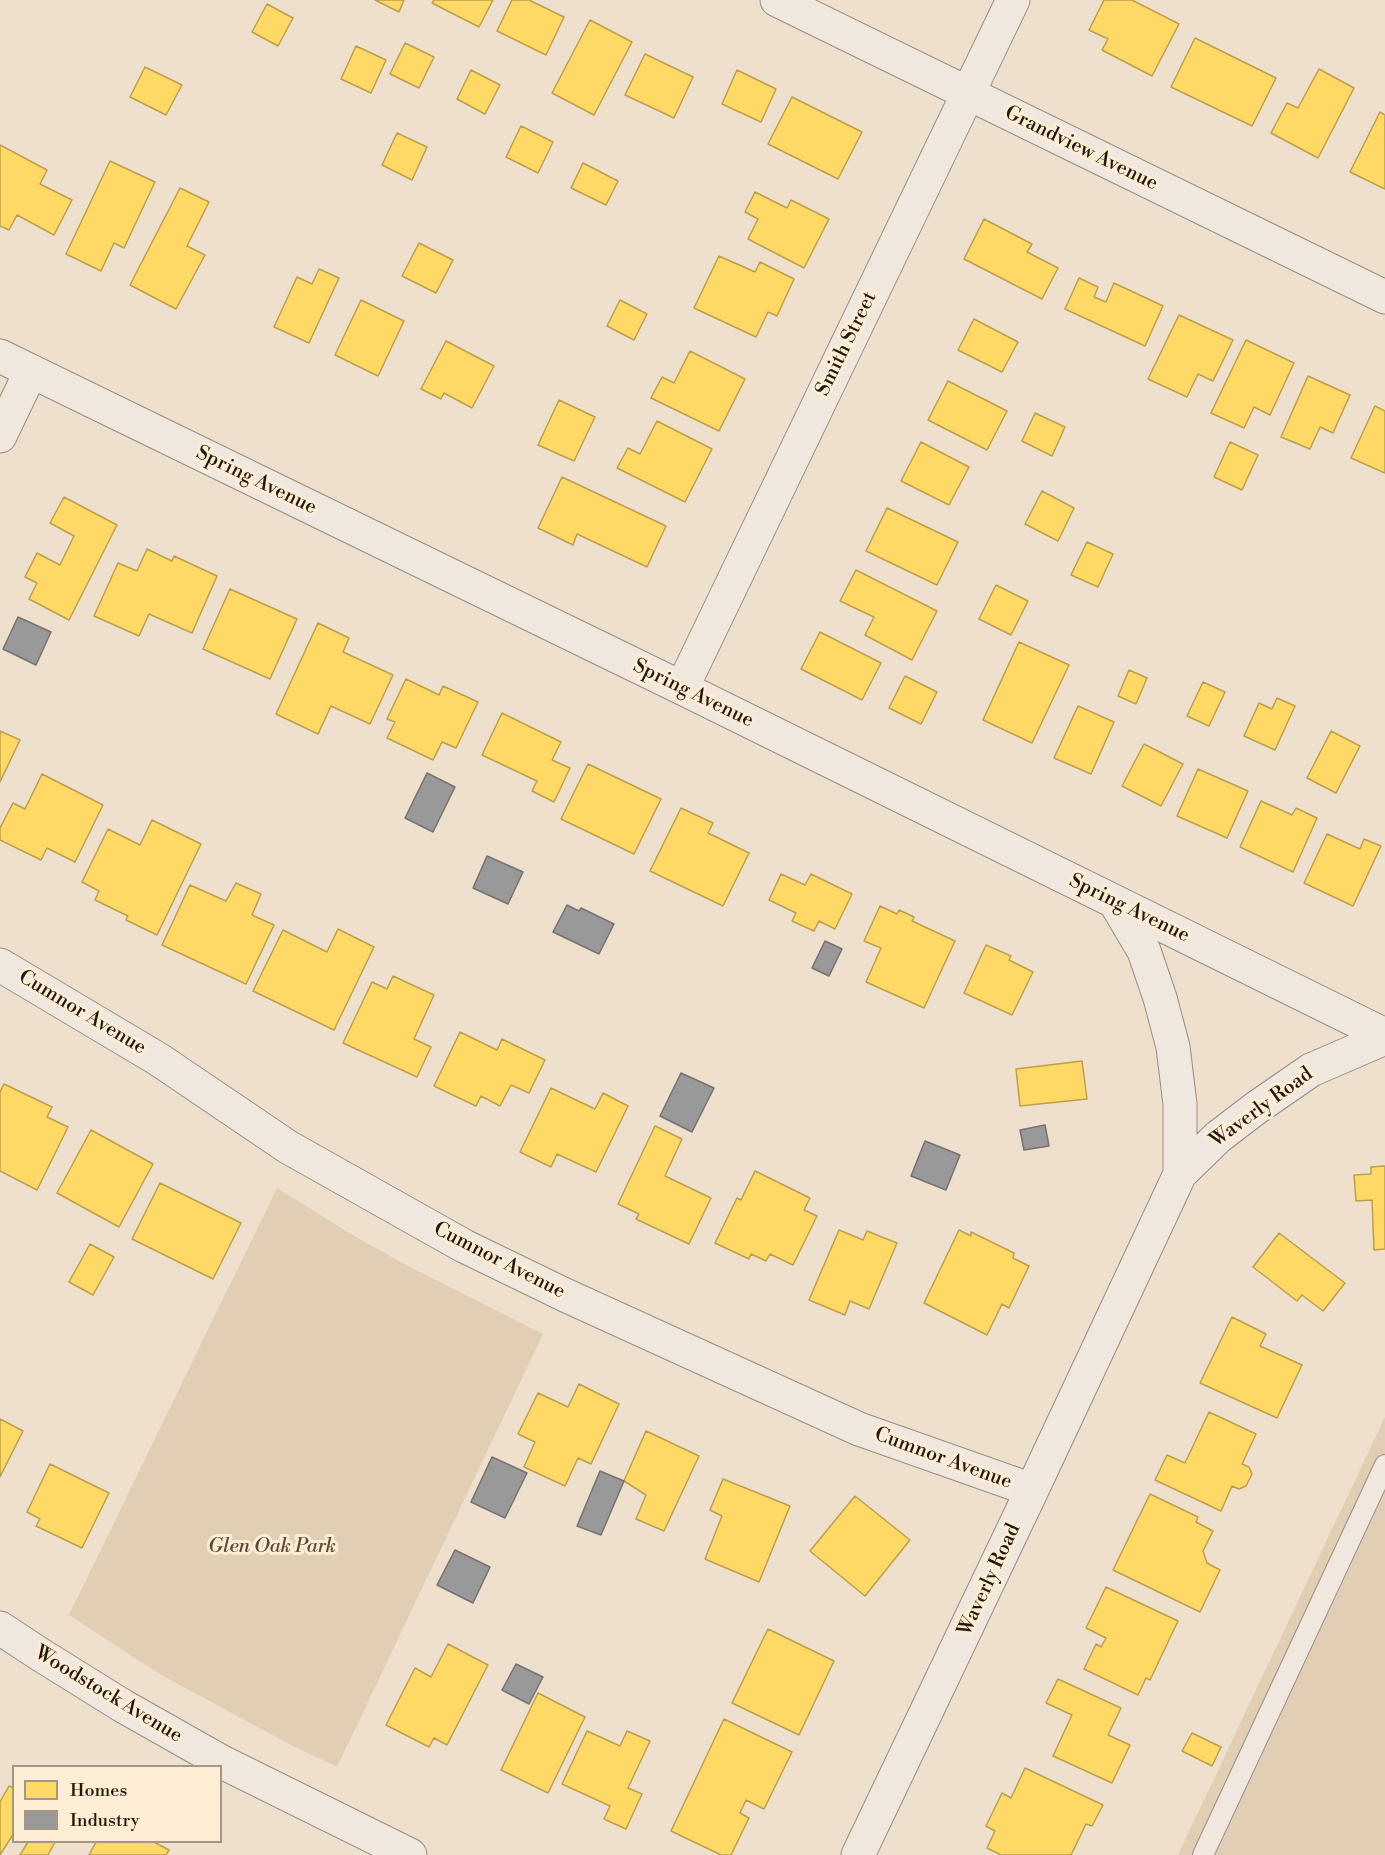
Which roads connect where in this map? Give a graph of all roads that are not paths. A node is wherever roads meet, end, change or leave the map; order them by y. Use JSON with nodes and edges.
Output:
{"nodes":[{"id":1,"x":777,"y":0,"type":"edge"},
{"id":2,"x":1013,"y":0,"type":"edge"},
{"id":3,"x":968,"y":94,"type":"junction"},
{"id":4,"x":1385,"y":297,"type":"edge"},
{"id":5,"x":0,"y":356,"type":"edge"},
{"id":6,"x":31,"y":371,"type":"junction"},
{"id":7,"x":0,"y":436,"type":"edge"},
{"id":8,"x":682,"y":688,"type":"junction"},
{"id":9,"x":1115,"y":902,"type":"junction"},
{"id":10,"x":0,"y":965,"type":"edge"},
{"id":11,"x":1385,"y":1036,"type":"edge"},
{"id":12,"x":1180,"y":1174,"type":"junction"},
{"id":13,"x":1385,"y":1465,"type":"edge"},
{"id":14,"x":1032,"y":1490,"type":"junction"},
{"id":15,"x":0,"y":1628,"type":"edge"},
{"id":16,"x":410,"y":1855,"type":"edge"},
{"id":17,"x":858,"y":1855,"type":"edge"},
{"id":18,"x":1203,"y":1855,"type":"edge"}],
"edges":[{"from":1,"to":3,"type":"street","name":"Grandview Avenue"},
{"from":2,"to":3,"type":"street","name":"Smith Street"},
{"from":3,"to":4,"type":"street","name":"Grandview Avenue"},
{"from":3,"to":8,"type":"street","name":"Smith Street"},
{"from":5,"to":6,"type":"street","name":"Spring Avenue"},
{"from":6,"to":7,"type":"street"},
{"from":6,"to":8,"type":"street","name":"Spring Avenue"},
{"from":8,"to":9,"type":"street","name":"Spring Avenue"},
{"from":9,"to":11,"type":"street","name":"Spring Avenue"},
{"from":9,"to":12,"type":"street","name":"Waverly Road"},
{"from":10,"to":14,"type":"street","name":"Cumnor Avenue"},
{"from":11,"to":12,"type":"street","name":"Waverly Road"},
{"from":12,"to":14,"type":"street","name":"Waverly Road"},
{"from":13,"to":18,"type":"lane"},
{"from":14,"to":17,"type":"street","name":"Waverly Road"},
{"from":15,"to":16,"type":"street","name":"Woodstock Avenue"}]}
